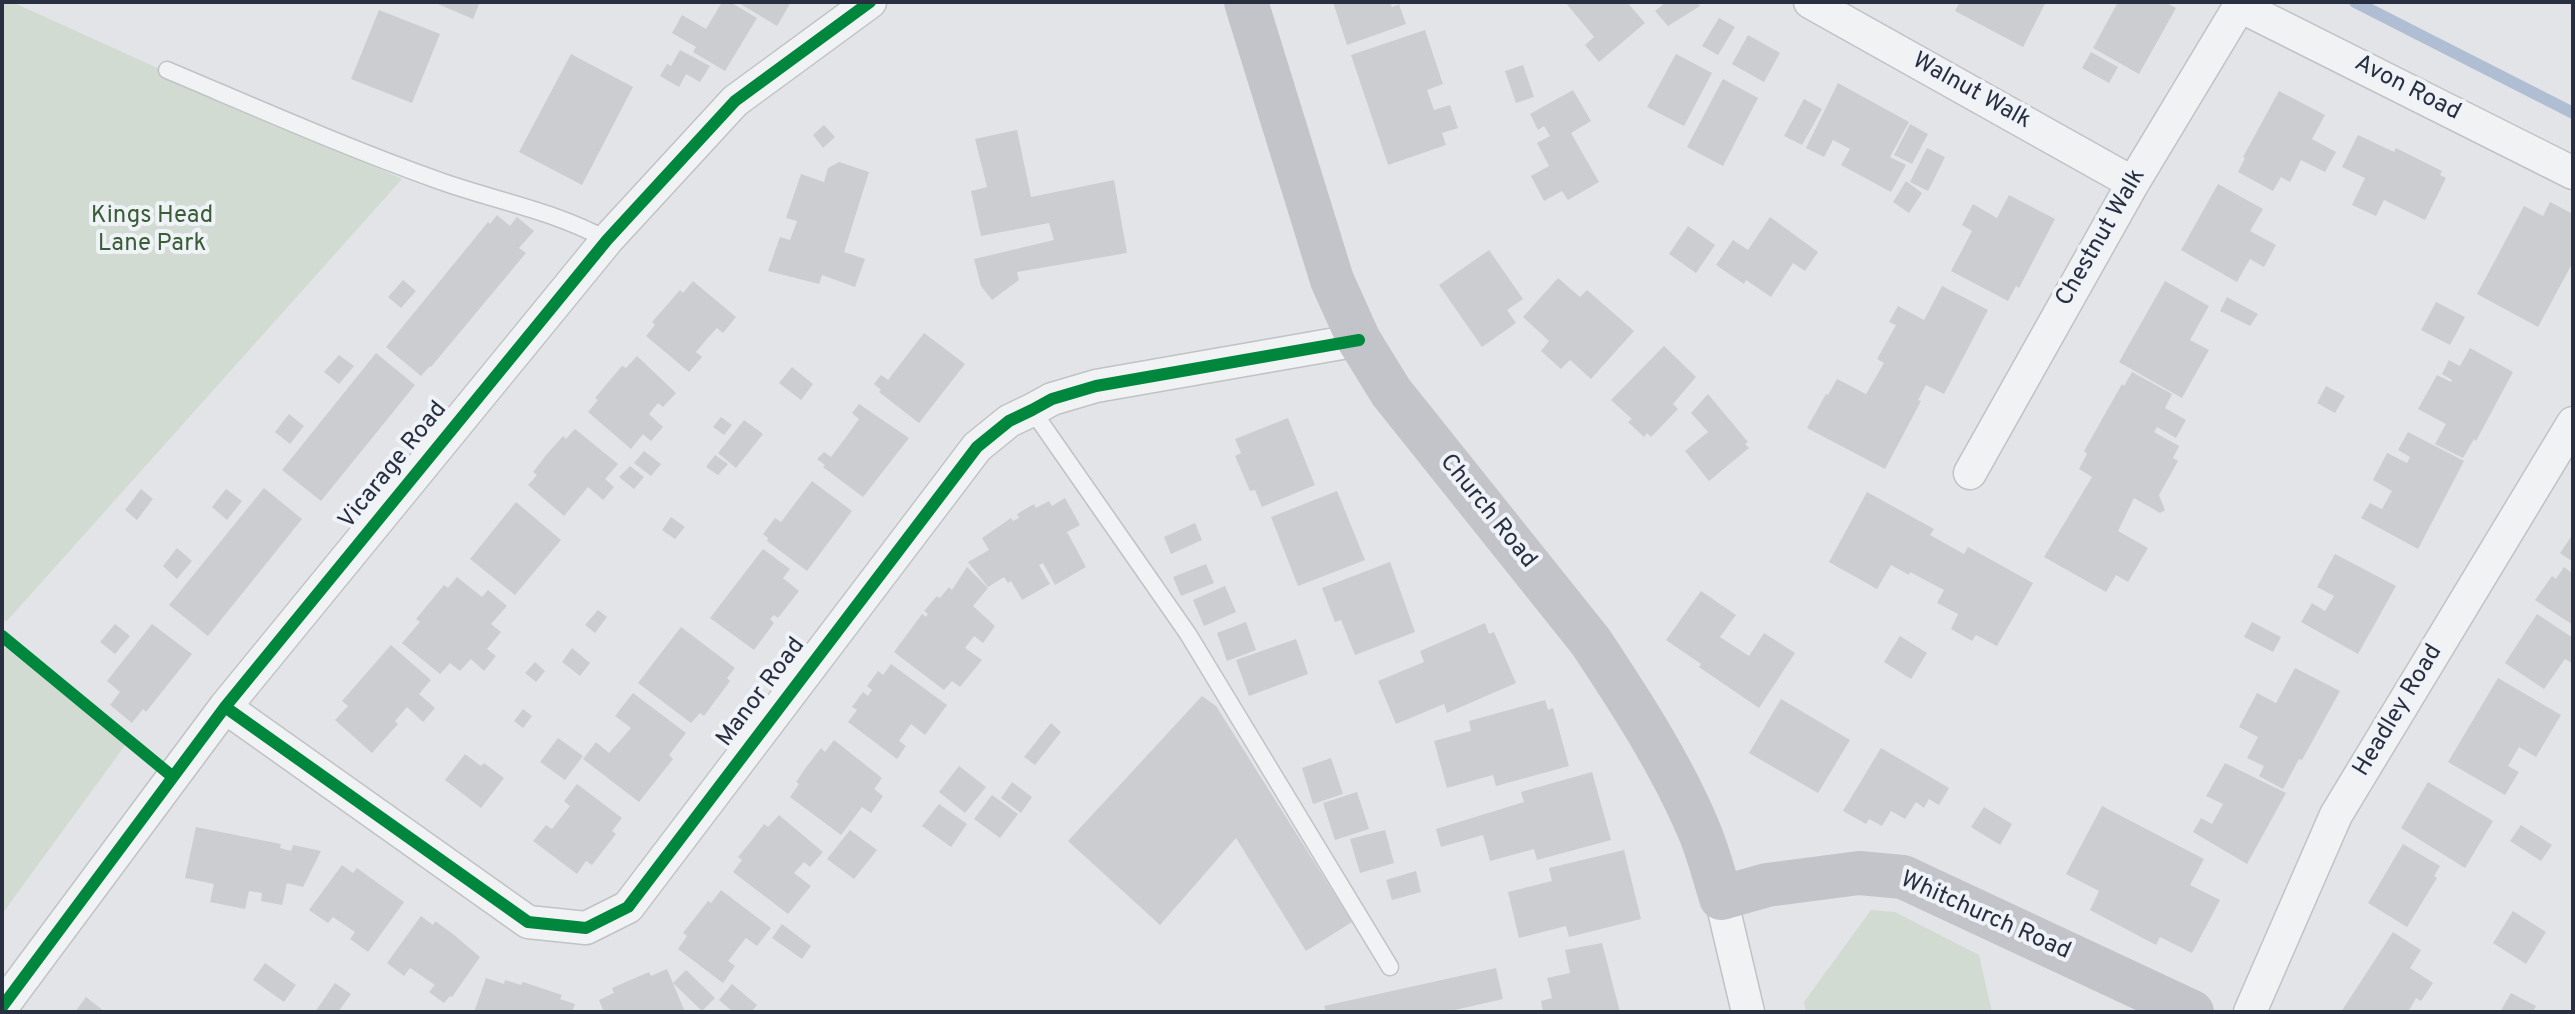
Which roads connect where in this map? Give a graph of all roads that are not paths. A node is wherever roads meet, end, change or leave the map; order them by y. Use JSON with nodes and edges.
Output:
{"nodes":[{"id":1,"x":870,"y":2,"type":"edge"},
{"id":2,"x":1246,"y":2,"type":"edge"},
{"id":3,"x":1810,"y":2,"type":"edge"},
{"id":4,"x":2241,"y":4,"type":"edge"},
{"id":5,"x":167,"y":70,"type":"dead end"},
{"id":6,"x":2573,"y":173,"type":"edge"},
{"id":7,"x":2133,"y":183,"type":"junction"},
{"id":8,"x":607,"y":240,"type":"junction"},
{"id":9,"x":1359,"y":340,"type":"junction"},
{"id":10,"x":1032,"y":410,"type":"junction"},
{"id":11,"x":2573,"y":423,"type":"edge"},
{"id":12,"x":1970,"y":473,"type":"dead end"},
{"id":13,"x":225,"y":707,"type":"junction"},
{"id":14,"x":1721,"y":898,"type":"junction"},
{"id":15,"x":1390,"y":967,"type":"dead end"},
{"id":16,"x":2,"y":1007,"type":"edge"},
{"id":17,"x":1748,"y":1012,"type":"edge"},
{"id":18,"x":2192,"y":1012,"type":"edge"},
{"id":19,"x":2250,"y":1012,"type":"edge"}],
"edges":[{"from":1,"to":8,"type":"street","name":"Vicarage Road"},
{"from":2,"to":9,"type":"street","name":"Church Road"},
{"from":3,"to":7,"type":"street","name":"Walnut Walk"},
{"from":4,"to":6,"type":"street","name":"Avon Road"},
{"from":4,"to":7,"type":"street","name":"Chestnut Walk"},
{"from":5,"to":8,"type":"lane"},
{"from":7,"to":12,"type":"street","name":"Chestnut Walk"},
{"from":8,"to":13,"type":"street","name":"Vicarage Road"},
{"from":9,"to":10,"type":"street","name":"Manor Road"},
{"from":9,"to":14,"type":"street","name":"Church Road"},
{"from":10,"to":13,"type":"street","name":"Manor Road"},
{"from":10,"to":15,"type":"lane"},
{"from":11,"to":19,"type":"street","name":"Headley Road"},
{"from":13,"to":16,"type":"street","name":"Vicarage Road"},
{"from":14,"to":17,"type":"street","name":"Church Road"},
{"from":14,"to":18,"type":"street","name":"Whitchurch Road"}]}
